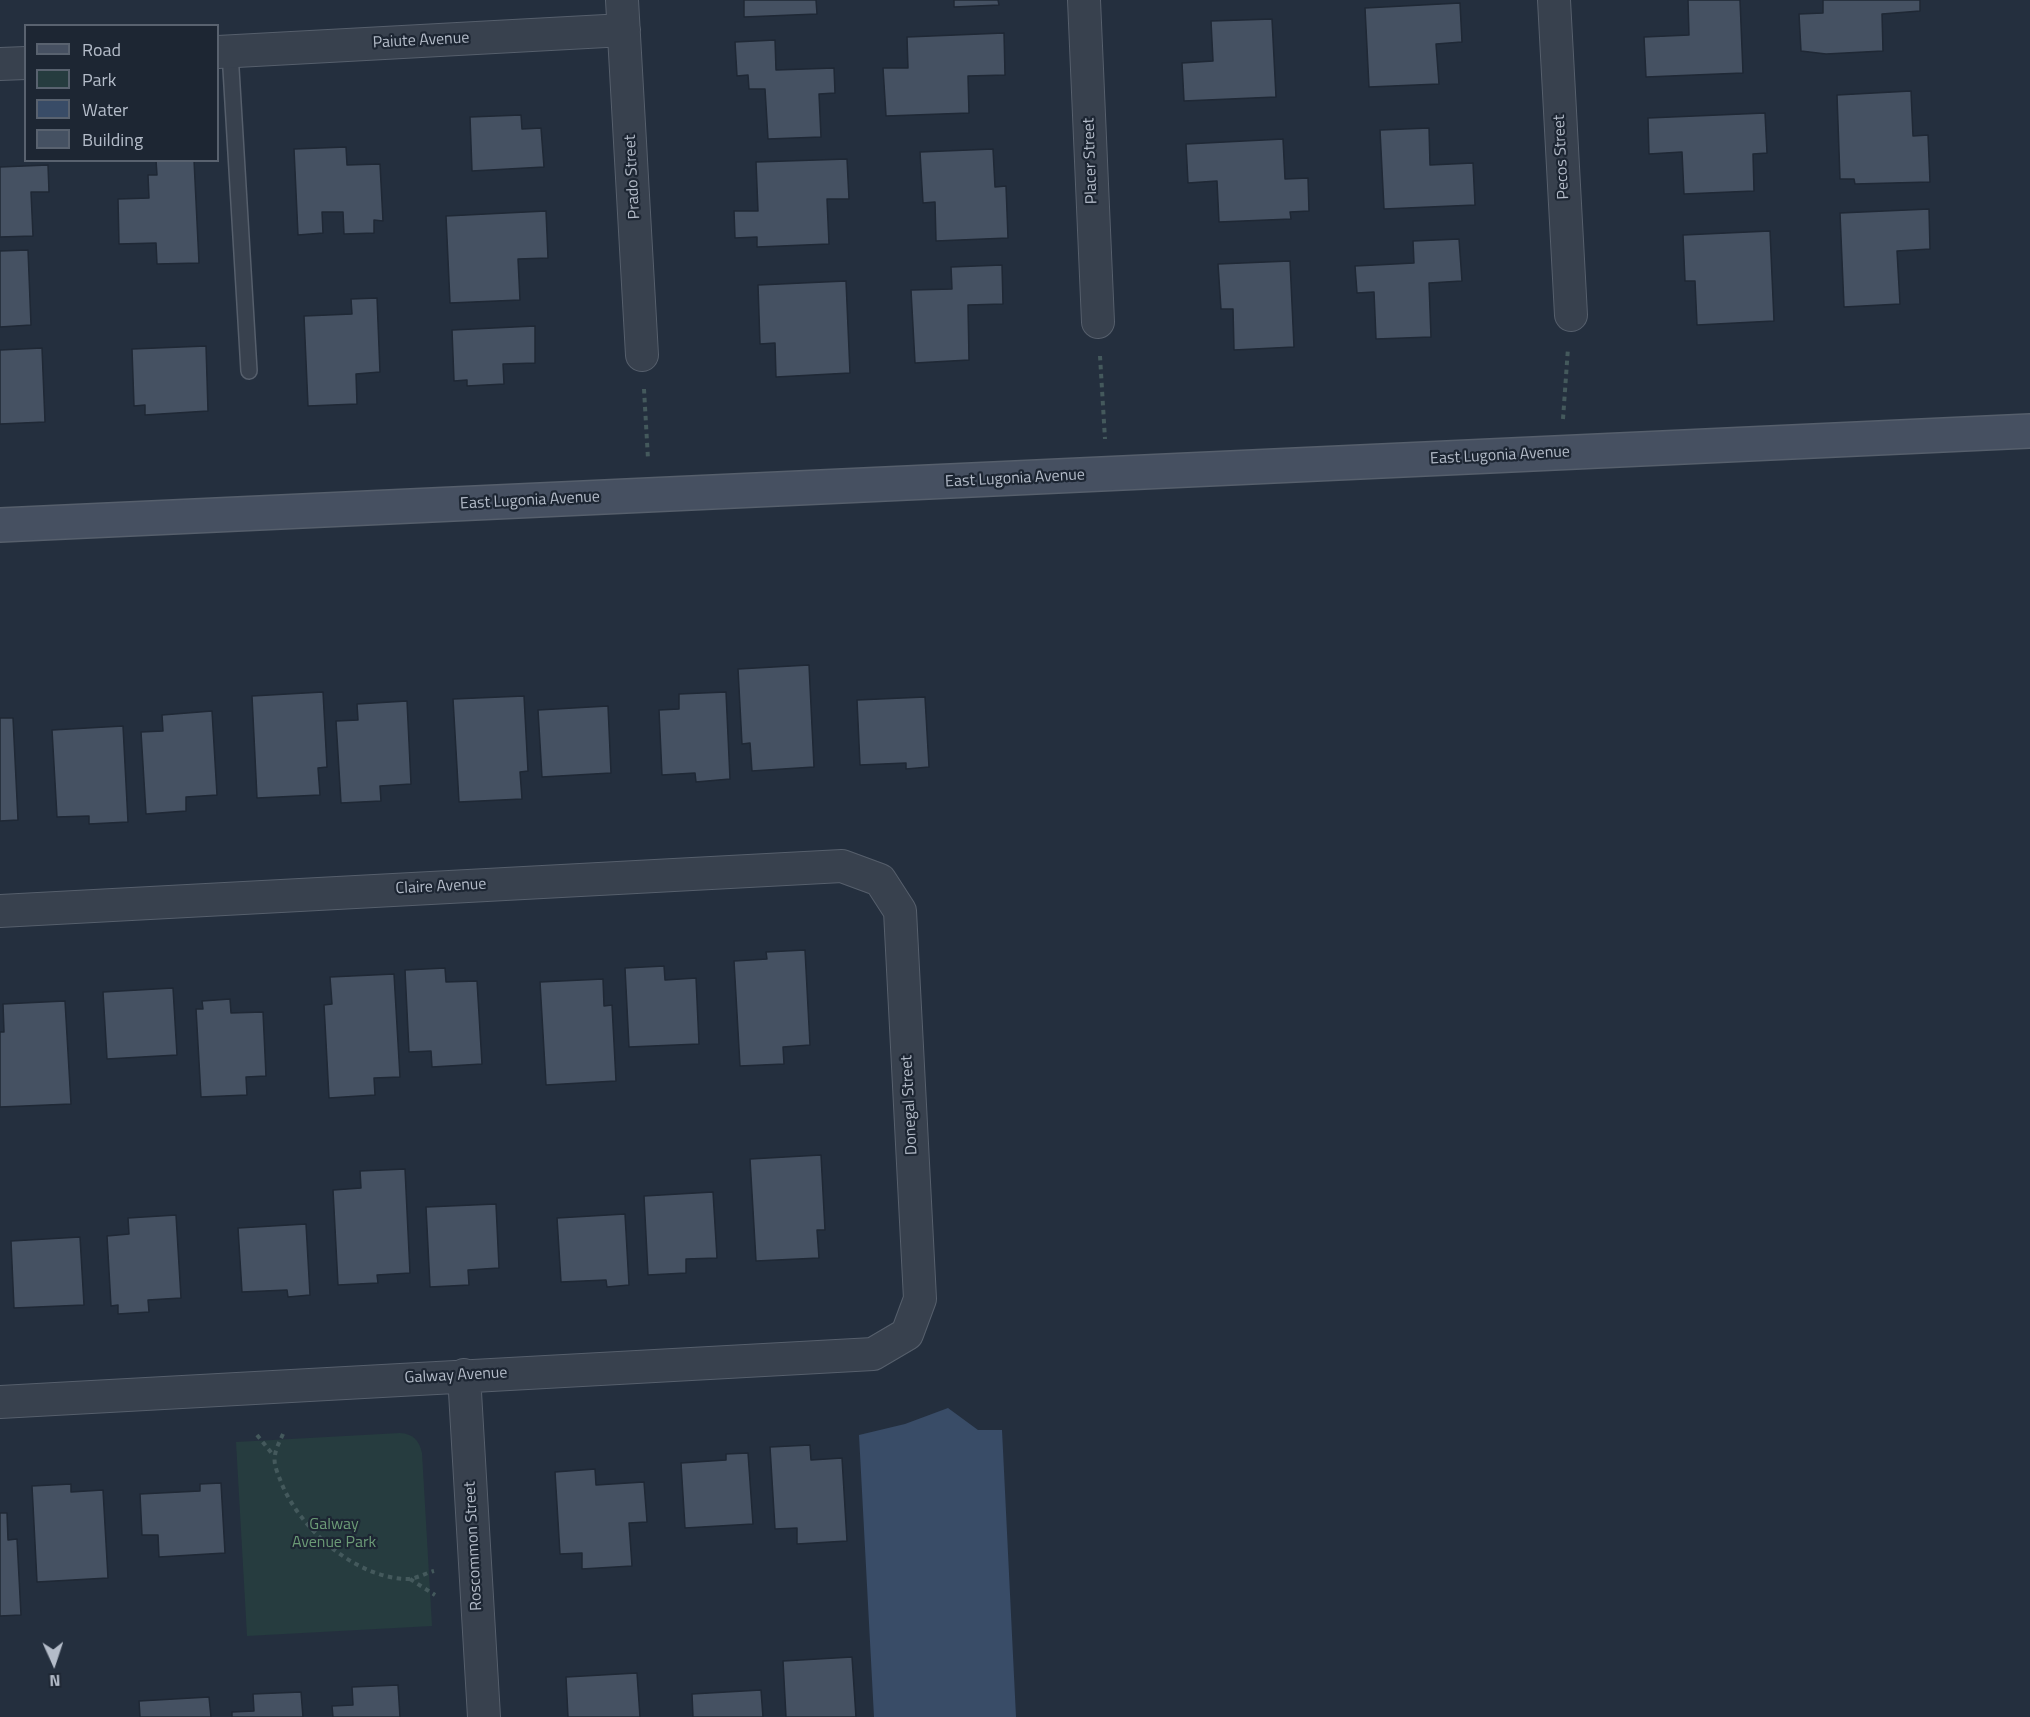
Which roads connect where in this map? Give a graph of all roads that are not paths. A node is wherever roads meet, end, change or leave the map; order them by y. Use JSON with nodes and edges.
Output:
{"nodes":[{"id":1,"x":1084,"y":0,"type":"edge"},
{"id":2,"x":1554,"y":0,"type":"edge"},
{"id":3,"x":623,"y":15,"type":"edge"},
{"id":4,"x":224,"y":52,"type":"edge"},
{"id":5,"x":24,"y":63,"type":"edge"},
{"id":6,"x":0,"y":64,"type":"edge"},
{"id":7,"x":1571,"y":315,"type":"road end"},
{"id":8,"x":1098,"y":322,"type":"road end"},
{"id":9,"x":642,"y":355,"type":"road end"},
{"id":10,"x":249,"y":371,"type":"dead end"},
{"id":11,"x":2030,"y":431,"type":"edge"},
{"id":12,"x":0,"y":525,"type":"edge"},
{"id":13,"x":880,"y":880,"type":"joint"},
{"id":14,"x":0,"y":911,"type":"edge"},
{"id":15,"x":906,"y":1334,"type":"joint"},
{"id":16,"x":464,"y":1375,"type":"junction"},
{"id":17,"x":0,"y":1402,"type":"edge"},
{"id":18,"x":484,"y":1717,"type":"edge"}],
"edges":[{"from":1,"to":8,"type":"street","name":"Placer Street"},
{"from":2,"to":7,"type":"street","name":"Pecos Street"},
{"from":3,"to":4,"type":"street","name":"Paiute Avenue"},
{"from":3,"to":9,"type":"street","name":"Prado Street"},
{"from":4,"to":10,"type":"lane"},
{"from":5,"to":6,"type":"street"},
{"from":11,"to":12,"type":"main road","name":"East Lugonia Avenue"},
{"from":13,"to":14,"type":"street","name":"Claire Avenue"},
{"from":13,"to":15,"type":"street","name":"Donegal Street"},
{"from":15,"to":16,"type":"street","name":"Galway Avenue"},
{"from":16,"to":17,"type":"street","name":"Galway Avenue"},
{"from":16,"to":18,"type":"street","name":"Roscommon Street"}]}
